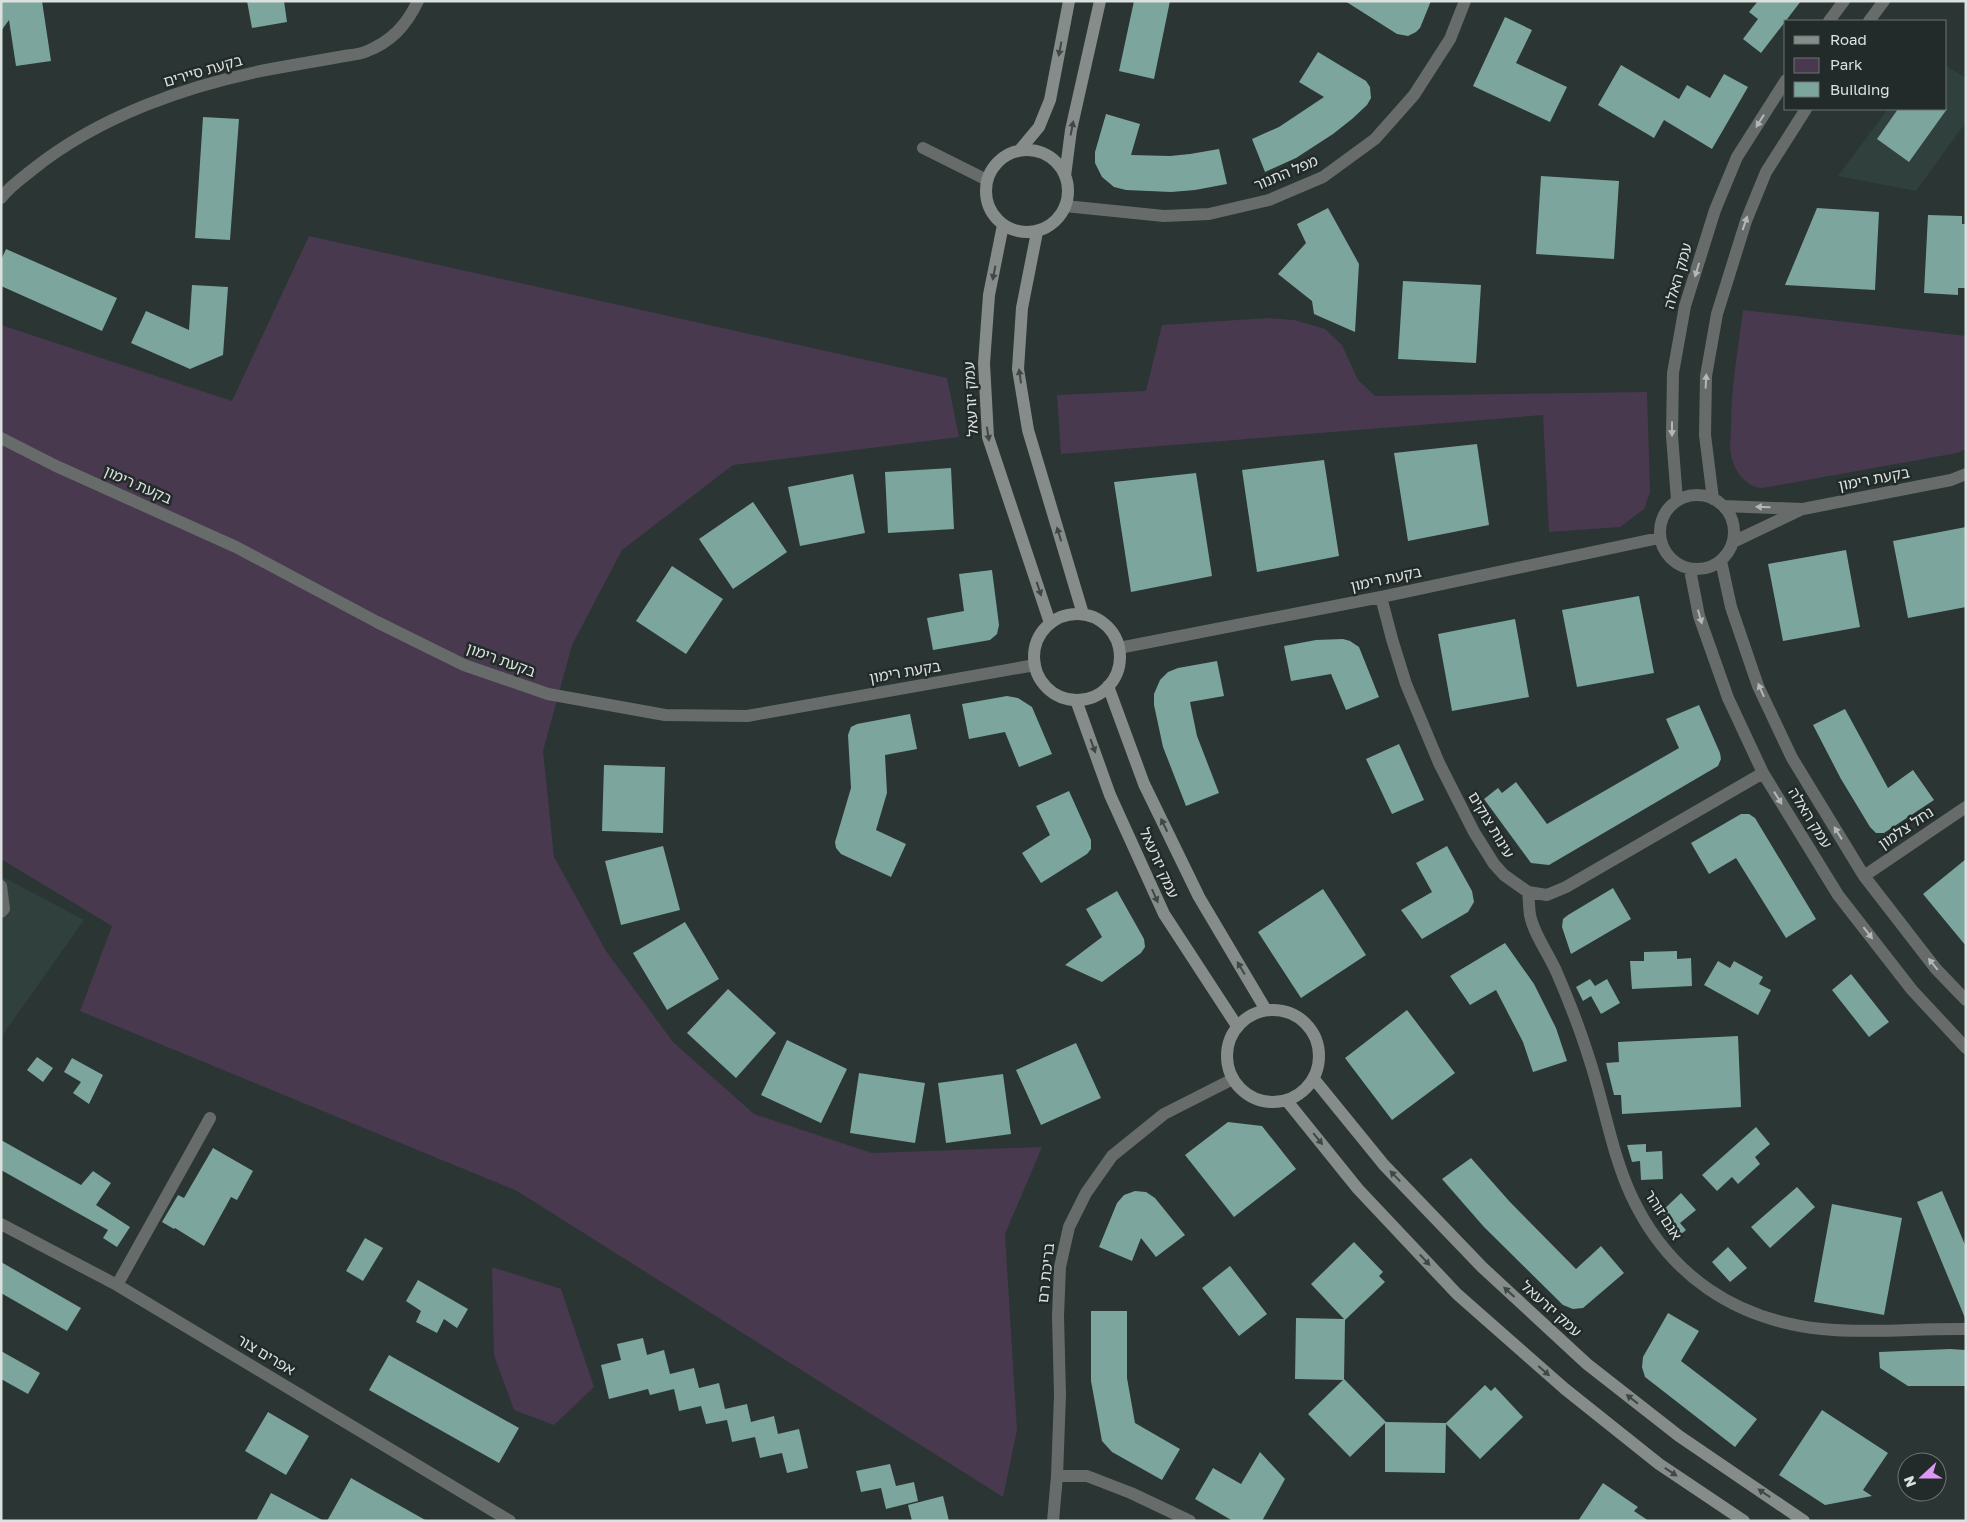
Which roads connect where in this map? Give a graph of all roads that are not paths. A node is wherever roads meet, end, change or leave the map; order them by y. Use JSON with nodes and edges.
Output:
{"nodes":[{"id":1,"x":418,"y":1,"type":"edge"},
{"id":2,"x":1069,"y":1,"type":"edge"},
{"id":3,"x":1100,"y":1,"type":"edge"},
{"id":4,"x":1466,"y":1,"type":"edge"},
{"id":5,"x":1844,"y":1,"type":"edge"},
{"id":6,"x":1884,"y":1,"type":"edge"},
{"id":7,"x":1830,"y":20,"type":"edge"},
{"id":8,"x":1870,"y":20,"type":"edge"},
{"id":9,"x":1784,"y":83,"type":"edge"},
{"id":10,"x":1805,"y":110,"type":"edge"},
{"id":11,"x":923,"y":148,"type":"dead end"},
{"id":12,"x":1020,"y":150,"type":"junction"},
{"id":13,"x":1065,"y":176,"type":"junction"},
{"id":14,"x":987,"y":180,"type":"junction"},
{"id":15,"x":3,"y":192,"type":"edge"},
{"id":16,"x":1065,"y":206,"type":"junction"},
{"id":17,"x":1003,"y":225,"type":"junction"},
{"id":18,"x":1037,"y":232,"type":"junction"},
{"id":19,"x":1,"y":438,"type":"edge"},
{"id":20,"x":1966,"y":474,"type":"edge"},
{"id":21,"x":1951,"y":480,"type":"junction"},
{"id":22,"x":1966,"y":484,"type":"edge"},
{"id":23,"x":1677,"y":500,"type":"junction"},
{"id":24,"x":1718,"y":502,"type":"junction"},
{"id":25,"x":1803,"y":509,"type":"junction"},
{"id":26,"x":1659,"y":538,"type":"junction"},
{"id":27,"x":1733,"y":542,"type":"junction"},
{"id":28,"x":1721,"y":561,"type":"junction"},
{"id":29,"x":1690,"y":570,"type":"junction"},
{"id":30,"x":1381,"y":597,"type":"junction"},
{"id":31,"x":1083,"y":614,"type":"junction"},
{"id":32,"x":1050,"y":623,"type":"junction"},
{"id":33,"x":1119,"y":648,"type":"junction"},
{"id":34,"x":1035,"y":665,"type":"junction"},
{"id":35,"x":1108,"y":686,"type":"junction"},
{"id":36,"x":1076,"y":700,"type":"junction"},
{"id":37,"x":1763,"y":773,"type":"junction"},
{"id":38,"x":1966,"y":807,"type":"edge"},
{"id":39,"x":1864,"y":876,"type":"junction"},
{"id":40,"x":1,"y":886,"type":"edge"},
{"id":41,"x":1528,"y":892,"type":"junction"},
{"id":42,"x":1,"y":912,"type":"edge"},
{"id":43,"x":1966,"y":1000,"type":"edge"},
{"id":44,"x":1266,"y":1010,"type":"junction"},
{"id":45,"x":1237,"y":1026,"type":"junction"},
{"id":46,"x":1966,"y":1048,"type":"edge"},
{"id":47,"x":1233,"y":1079,"type":"junction"},
{"id":48,"x":1314,"y":1079,"type":"junction"},
{"id":49,"x":1287,"y":1101,"type":"junction"},
{"id":50,"x":210,"y":1118,"type":"dead end"},
{"id":51,"x":1,"y":1224,"type":"edge"},
{"id":52,"x":117,"y":1285,"type":"junction"},
{"id":53,"x":1966,"y":1329,"type":"edge"},
{"id":54,"x":1057,"y":1476,"type":"junction"},
{"id":55,"x":494,"y":1517,"type":"edge"},
{"id":56,"x":510,"y":1521,"type":"edge"},
{"id":57,"x":1053,"y":1521,"type":"edge"},
{"id":58,"x":1190,"y":1521,"type":"edge"},
{"id":59,"x":1744,"y":1521,"type":"edge"},
{"id":60,"x":1804,"y":1521,"type":"edge"}],
"edges":[{"from":1,"to":15,"type":"street","name":"בקעת סיירים"},
{"from":2,"to":12,"type":"main road","one_way":true},
{"from":13,"to":3,"type":"main road","one_way":true},
{"from":4,"to":16,"type":"street","name":"מפל התנור"},
{"from":5,"to":7,"type":"street"},
{"from":6,"to":8,"type":"street"},
{"from":9,"to":23,"type":"street","name":"עמק האלה","one_way":true},
{"from":24,"to":10,"type":"street","one_way":true},
{"from":11,"to":14,"type":"street"},
{"from":12,"to":13,"type":"main road"},
{"from":12,"to":14,"type":"main road"},
{"from":13,"to":16,"type":"main road"},
{"from":14,"to":17,"type":"main road"},
{"from":16,"to":18,"type":"main road"},
{"from":17,"to":18,"type":"main road"},
{"from":17,"to":32,"type":"main road","name":"עמק יזרעאל","one_way":true},
{"from":31,"to":18,"type":"main road","one_way":true},
{"from":19,"to":34,"type":"street","name":"בקעת רימון"},
{"from":20,"to":21,"type":"street","name":"בקעת רימון"},
{"from":21,"to":22,"type":"street","name":"בקעת רימון"},
{"from":21,"to":25,"type":"street","name":"בקעת רימון"},
{"from":23,"to":24,"type":"street"},
{"from":23,"to":26,"type":"street"},
{"from":25,"to":24,"type":"street","name":"בקעת רימון","one_way":true},
{"from":24,"to":27,"type":"street"},
{"from":25,"to":27,"type":"street","name":"בקעת רימון"},
{"from":26,"to":29,"type":"street"},
{"from":26,"to":30,"type":"street","name":"בקעת רימון"},
{"from":27,"to":28,"type":"street"},
{"from":28,"to":29,"type":"street"},
{"from":39,"to":28,"type":"street","name":"עמק האלה","one_way":true},
{"from":29,"to":37,"type":"street","name":"עמק האלה","one_way":true},
{"from":30,"to":33,"type":"street","name":"בקעת רימון"},
{"from":30,"to":41,"type":"street","name":"עינות צוקים"},
{"from":31,"to":32,"type":"main road"},
{"from":31,"to":33,"type":"main road"},
{"from":32,"to":34,"type":"main road"},
{"from":33,"to":35,"type":"main road"},
{"from":34,"to":36,"type":"main road"},
{"from":35,"to":36,"type":"main road"},
{"from":44,"to":35,"type":"main road","name":"עמק יזרעאל","one_way":true},
{"from":36,"to":45,"type":"main road","name":"עמק יזרעאל","one_way":true},
{"from":37,"to":41,"type":"street"},
{"from":37,"to":46,"type":"street","name":"עמק האלה","one_way":true},
{"from":38,"to":39,"type":"street","name":"נחל צלמון"},
{"from":43,"to":39,"type":"street","name":"עמק האלה","one_way":true},
{"from":40,"to":42,"type":"street"},
{"from":41,"to":53,"type":"street","name":"אגם זוהר"},
{"from":44,"to":45,"type":"main road"},
{"from":44,"to":48,"type":"main road"},
{"from":45,"to":47,"type":"main road"},
{"from":47,"to":49,"type":"main road"},
{"from":47,"to":54,"type":"street","name":"בריכת רם"},
{"from":48,"to":49,"type":"main road"},
{"from":60,"to":48,"type":"main road","name":"עמק יזרעאל","one_way":true},
{"from":49,"to":59,"type":"main road","one_way":true},
{"from":50,"to":52,"type":"street"},
{"from":51,"to":52,"type":"street","name":"אפרים צור"},
{"from":52,"to":55,"type":"street","name":"אפרים צור"},
{"from":54,"to":57,"type":"street","name":"בריכת רם"},
{"from":54,"to":58,"type":"street"},
{"from":55,"to":56,"type":"street","name":"אפרים צור"}]}
